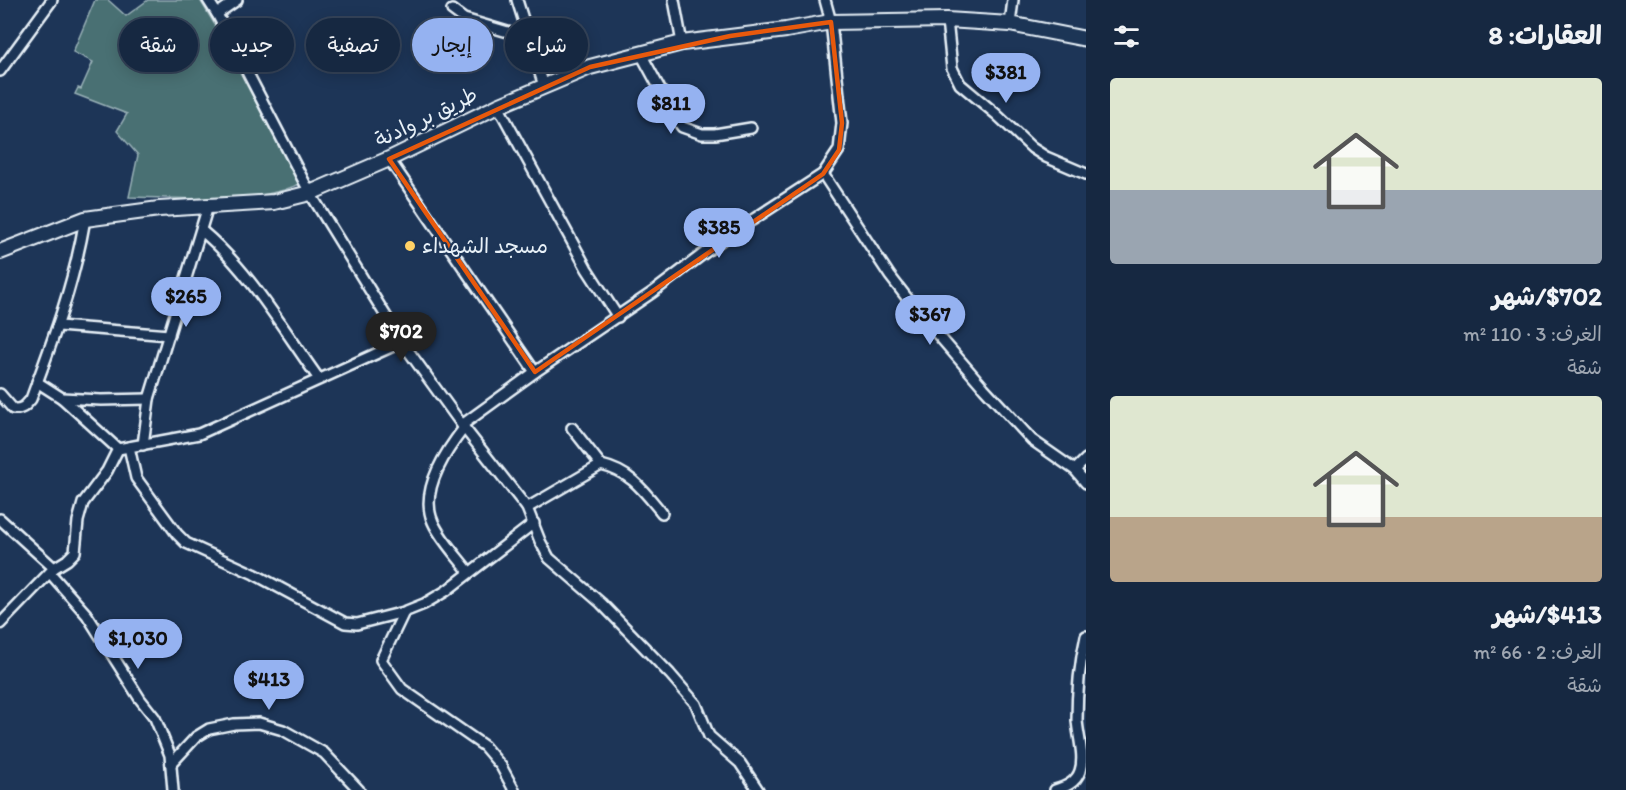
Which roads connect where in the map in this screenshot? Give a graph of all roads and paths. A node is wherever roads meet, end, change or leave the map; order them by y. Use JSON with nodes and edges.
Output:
{"nodes":[{"id":1,"x":52,"y":0,"type":"edge"},
{"id":2,"x":208,"y":0,"type":"edge"},
{"id":3,"x":237,"y":0,"type":"edge"},
{"id":4,"x":517,"y":0,"type":"edge"},
{"id":5,"x":674,"y":0,"type":"edge"},
{"id":6,"x":825,"y":0,"type":"edge"},
{"id":7,"x":1013,"y":0,"type":"edge"},
{"id":8,"x":452,"y":10,"type":"dead end"},
{"id":9,"x":218,"y":14,"type":"junction"},
{"id":10,"x":522,"y":18,"type":"edge"},
{"id":11,"x":947,"y":20,"type":"junction"},
{"id":12,"x":831,"y":22,"type":"junction"},
{"id":13,"x":1010,"y":24,"type":"junction"},
{"id":14,"x":505,"y":31,"type":"edge"},
{"id":15,"x":1086,"y":39,"type":"edge"},
{"id":16,"x":682,"y":43,"type":"junction"},
{"id":17,"x":641,"y":54,"type":"junction"},
{"id":18,"x":0,"y":71,"type":"edge"},
{"id":19,"x":539,"y":72,"type":"edge"},
{"id":20,"x":544,"y":86,"type":"junction"},
{"id":21,"x":498,"y":106,"type":"junction"},
{"id":22,"x":751,"y":128,"type":"dead end"},
{"id":23,"x":389,"y":159,"type":"junction"},
{"id":24,"x":823,"y":174,"type":"junction"},
{"id":25,"x":1086,"y":174,"type":"edge"},
{"id":26,"x":310,"y":193,"type":"junction"},
{"id":27,"x":208,"y":206,"type":"junction"},
{"id":28,"x":85,"y":219,"type":"junction"},
{"id":29,"x":202,"y":231,"type":"junction"},
{"id":30,"x":0,"y":252,"type":"edge"},
{"id":31,"x":618,"y":316,"type":"junction"},
{"id":32,"x":58,"y":326,"type":"junction"},
{"id":33,"x":169,"y":335,"type":"junction"},
{"id":34,"x":402,"y":342,"type":"junction"},
{"id":35,"x":535,"y":372,"type":"junction"},
{"id":36,"x":319,"y":379,"type":"junction"},
{"id":37,"x":37,"y":382,"type":"junction"},
{"id":38,"x":0,"y":394,"type":"edge"},
{"id":39,"x":62,"y":398,"type":"junction"},
{"id":40,"x":149,"y":399,"type":"junction"},
{"id":41,"x":463,"y":427,"type":"junction"},
{"id":42,"x":572,"y":428,"type":"dead end"},
{"id":43,"x":143,"y":445,"type":"junction"},
{"id":44,"x":129,"y":447,"type":"junction"},
{"id":45,"x":118,"y":449,"type":"junction"},
{"id":46,"x":1086,"y":459,"type":"edge"},
{"id":47,"x":601,"y":465,"type":"junction"},
{"id":48,"x":1075,"y":470,"type":"junction"},
{"id":49,"x":1086,"y":483,"type":"edge"},
{"id":50,"x":527,"y":508,"type":"junction"},
{"id":51,"x":662,"y":513,"type":"dead end"},
{"id":52,"x":0,"y":519,"type":"edge"},
{"id":53,"x":534,"y":523,"type":"junction"},
{"id":54,"x":52,"y":570,"type":"junction"},
{"id":55,"x":469,"y":572,"type":"junction"},
{"id":56,"x":404,"y":612,"type":"junction"},
{"id":57,"x":0,"y":624,"type":"edge"},
{"id":58,"x":1086,"y":636,"type":"edge"},
{"id":59,"x":171,"y":764,"type":"junction"},
{"id":60,"x":514,"y":789,"type":"edge"},
{"id":61,"x":173,"y":790,"type":"edge"},
{"id":62,"x":359,"y":790,"type":"edge"},
{"id":63,"x":758,"y":790,"type":"edge"},
{"id":64,"x":1055,"y":790,"type":"edge"}],
"edges":[{"from":1,"to":18,"type":"street"},
{"from":2,"to":9,"type":"street"},
{"from":3,"to":9,"type":"street"},
{"from":4,"to":10,"type":"street"},
{"from":5,"to":16,"type":"street"},
{"from":6,"to":12,"type":"street"},
{"from":7,"to":13,"type":"street"},
{"from":8,"to":14,"type":"street"},
{"from":9,"to":26,"type":"street"},
{"from":11,"to":12,"type":"street","name":"طريق بر وادنة"},
{"from":11,"to":13,"type":"street","name":"طريق بر وادنة"},
{"from":11,"to":25,"type":"street"},
{"from":12,"to":16,"type":"street","name":"طريق بر وادنة"},
{"from":12,"to":24,"type":"street"},
{"from":13,"to":15,"type":"street","name":"طريق بر وادنة"},
{"from":16,"to":17,"type":"street","name":"طريق بر وادنة"},
{"from":17,"to":20,"type":"street","name":"طريق بر وادنة"},
{"from":17,"to":22,"type":"street"},
{"from":19,"to":20,"type":"street"},
{"from":20,"to":21,"type":"street","name":"طريق بر وادنة"},
{"from":21,"to":23,"type":"street","name":"طريق بر وادنة"},
{"from":21,"to":31,"type":"street"},
{"from":23,"to":26,"type":"street","name":"طريق بر وادنة"},
{"from":23,"to":35,"type":"street"},
{"from":24,"to":31,"type":"street"},
{"from":24,"to":48,"type":"street"},
{"from":26,"to":27,"type":"street","name":"طريق بر وادنة"},
{"from":26,"to":34,"type":"street"},
{"from":27,"to":28,"type":"street","name":"طريق بر وادنة"},
{"from":27,"to":29,"type":"street"},
{"from":28,"to":30,"type":"street","name":"طريق بر وادنة"},
{"from":28,"to":32,"type":"street"},
{"from":29,"to":33,"type":"street"},
{"from":29,"to":36,"type":"street"},
{"from":31,"to":35,"type":"street"},
{"from":32,"to":33,"type":"street"},
{"from":32,"to":37,"type":"street"},
{"from":33,"to":40,"type":"street"},
{"from":34,"to":36,"type":"street"},
{"from":34,"to":41,"type":"street"},
{"from":35,"to":41,"type":"street"},
{"from":36,"to":43,"type":"street"},
{"from":37,"to":38,"type":"street"},
{"from":37,"to":39,"type":"street"},
{"from":39,"to":40,"type":"street"},
{"from":39,"to":45,"type":"street"},
{"from":40,"to":43,"type":"street"},
{"from":41,"to":50,"type":"street"},
{"from":41,"to":55,"type":"street"},
{"from":42,"to":47,"type":"street"},
{"from":43,"to":44,"type":"street"},
{"from":44,"to":45,"type":"street"},
{"from":44,"to":56,"type":"street"},
{"from":45,"to":54,"type":"street"},
{"from":46,"to":48,"type":"street"},
{"from":47,"to":50,"type":"street"},
{"from":47,"to":51,"type":"street"},
{"from":48,"to":49,"type":"street"},
{"from":50,"to":53,"type":"street"},
{"from":52,"to":54,"type":"street"},
{"from":53,"to":55,"type":"street"},
{"from":53,"to":63,"type":"street"},
{"from":54,"to":57,"type":"street"},
{"from":54,"to":59,"type":"street"},
{"from":55,"to":56,"type":"street"},
{"from":56,"to":60,"type":"street"},
{"from":58,"to":64,"type":"street"},
{"from":59,"to":61,"type":"street"},
{"from":59,"to":62,"type":"street"}]}
